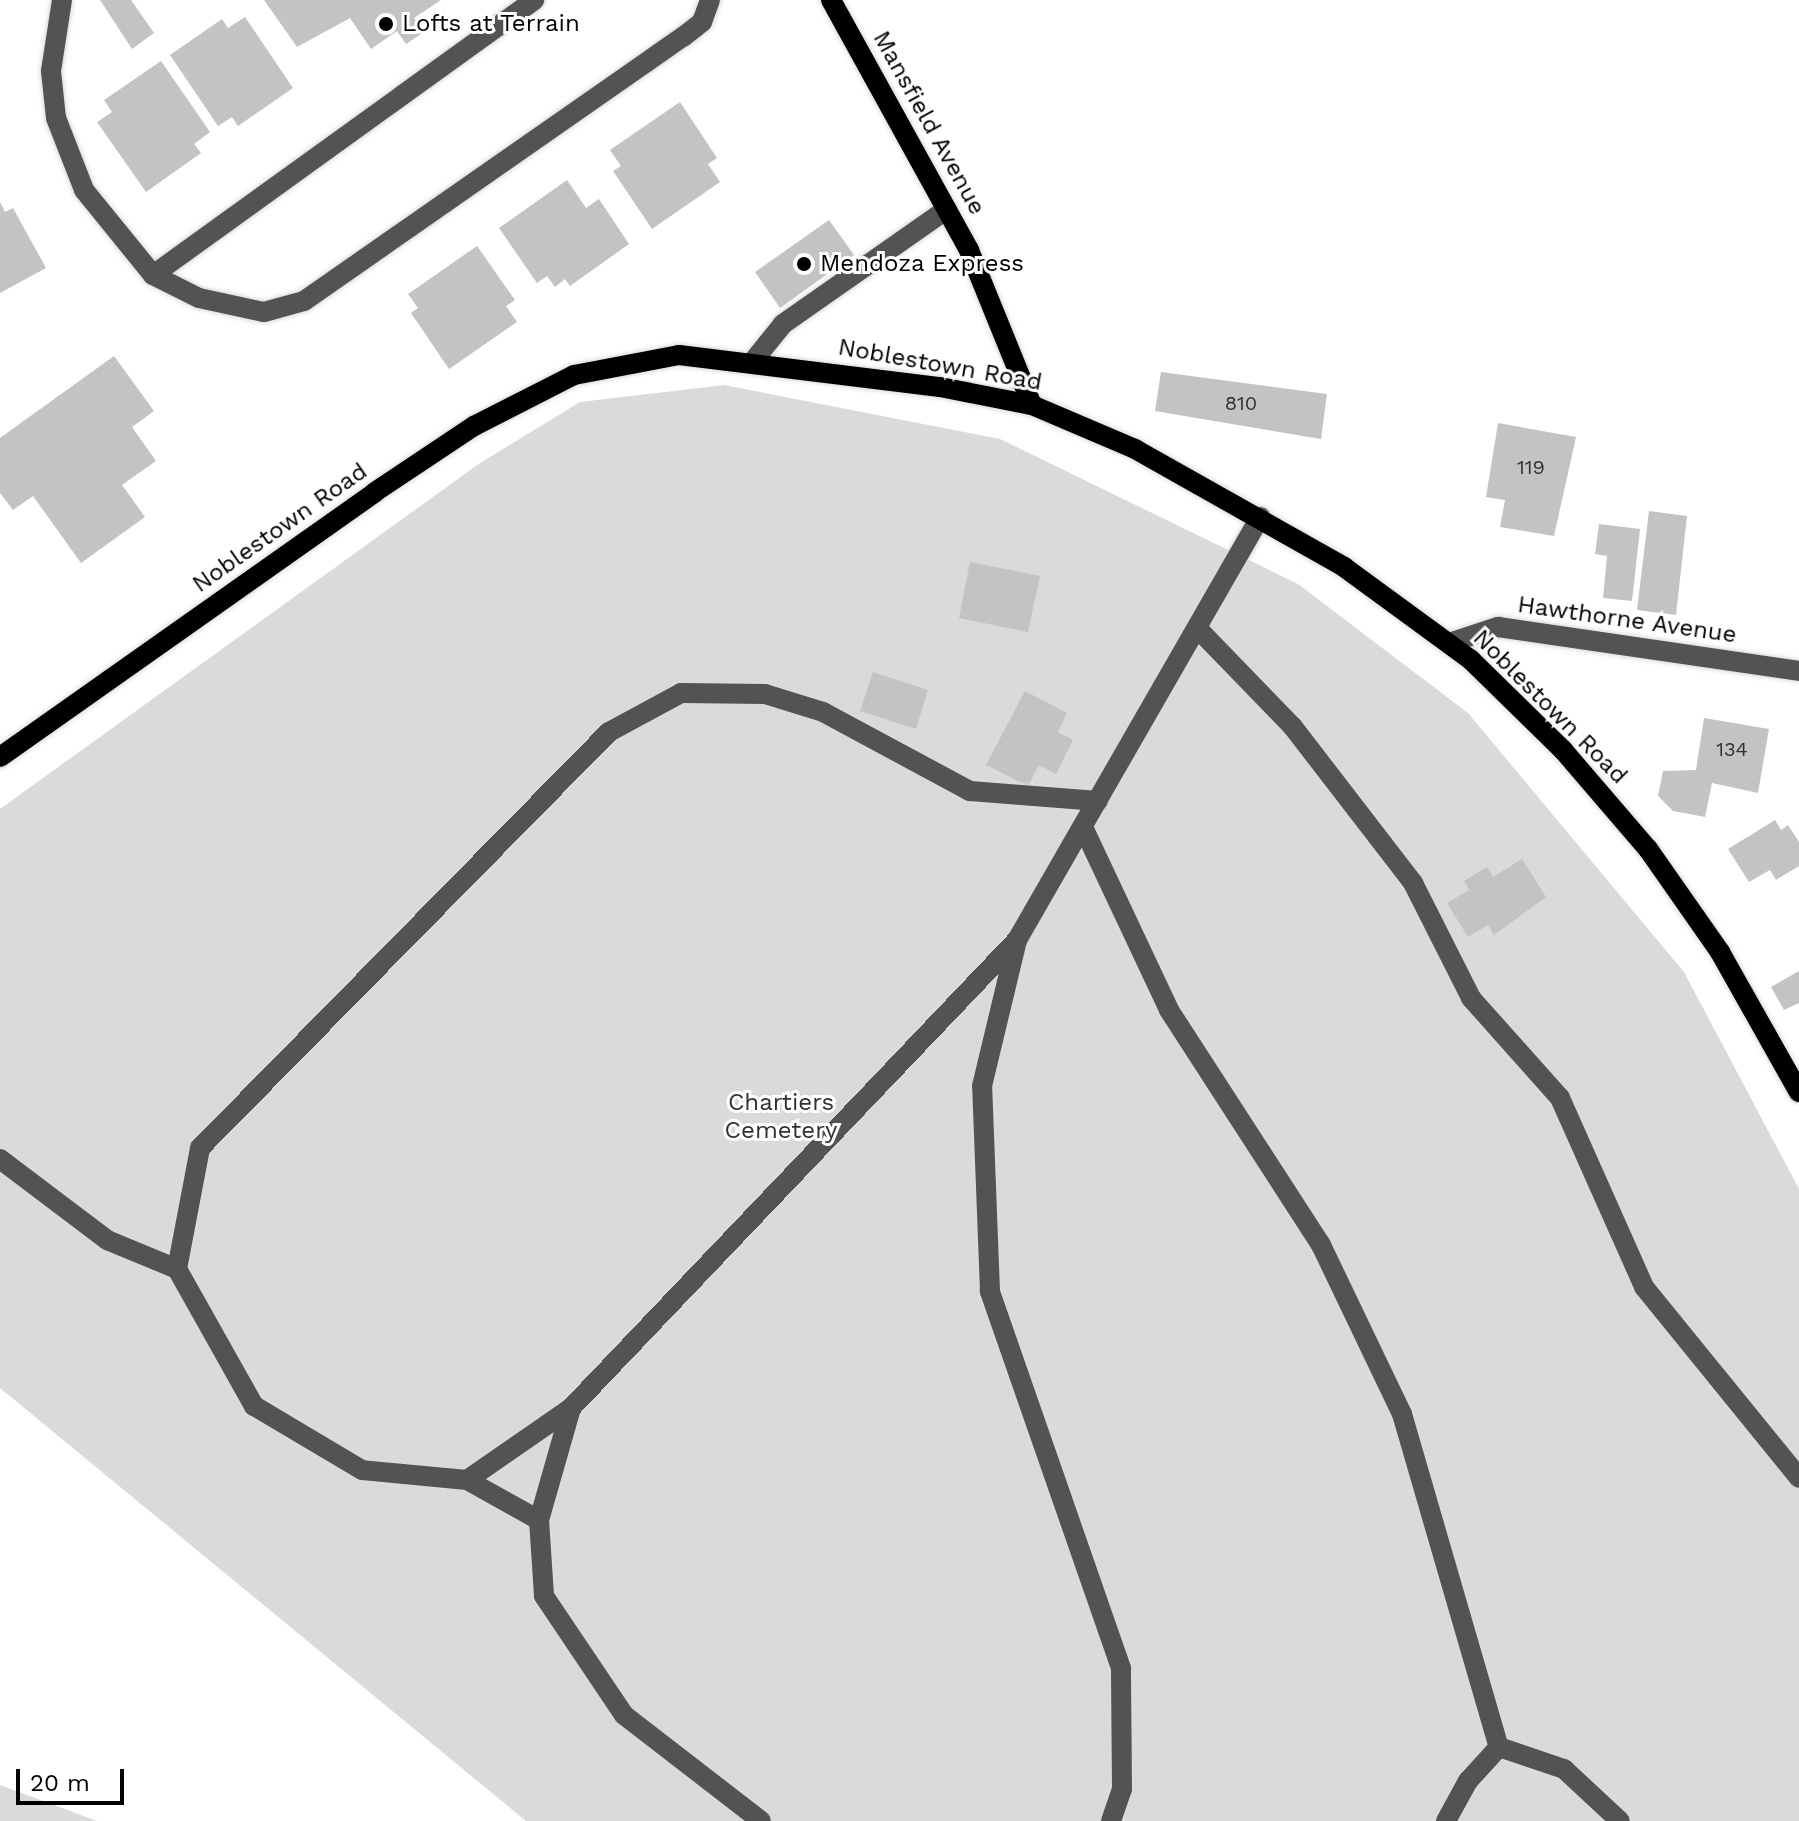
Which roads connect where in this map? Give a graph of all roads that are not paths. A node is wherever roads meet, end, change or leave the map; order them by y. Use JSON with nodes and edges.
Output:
{"nodes":[{"id":1,"x":62,"y":0,"type":"edge"},
{"id":2,"x":534,"y":0,"type":"edge"},
{"id":3,"x":710,"y":0,"type":"edge"},
{"id":4,"x":831,"y":0,"type":"edge"},
{"id":5,"x":947,"y":209,"type":"junction"},
{"id":6,"x":153,"y":275,"type":"junction"},
{"id":7,"x":754,"y":360,"type":"junction"},
{"id":8,"x":1032,"y":405,"type":"junction"},
{"id":9,"x":1260,"y":517,"type":"junction"},
{"id":10,"x":1199,"y":630,"type":"junction"},
{"id":11,"x":1449,"y":643,"type":"junction"},
{"id":12,"x":1799,"y":671,"type":"edge"},
{"id":13,"x":0,"y":757,"type":"edge"},
{"id":14,"x":1098,"y":801,"type":"junction"},
{"id":15,"x":1083,"y":827,"type":"junction"},
{"id":16,"x":1017,"y":940,"type":"junction"},
{"id":17,"x":1799,"y":1092,"type":"edge"},
{"id":18,"x":0,"y":1159,"type":"edge"},
{"id":19,"x":177,"y":1269,"type":"junction"},
{"id":20,"x":571,"y":1408,"type":"junction"},
{"id":21,"x":1799,"y":1478,"type":"edge"},
{"id":22,"x":467,"y":1480,"type":"junction"},
{"id":23,"x":539,"y":1520,"type":"junction"},
{"id":24,"x":1499,"y":1747,"type":"junction"},
{"id":25,"x":761,"y":1821,"type":"edge"},
{"id":26,"x":1111,"y":1821,"type":"edge"},
{"id":27,"x":1446,"y":1821,"type":"edge"},
{"id":28,"x":1620,"y":1821,"type":"edge"}],
"edges":[{"from":1,"to":6,"type":"street"},
{"from":2,"to":6,"type":"street"},
{"from":3,"to":6,"type":"street"},
{"from":4,"to":5,"type":"main road","name":"Mansfield Avenue"},
{"from":5,"to":7,"type":"street"},
{"from":5,"to":8,"type":"main road","name":"Mansfield Avenue"},
{"from":7,"to":8,"type":"main road","name":"Noblestown Road"},
{"from":7,"to":13,"type":"main road","name":"Noblestown Road"},
{"from":8,"to":9,"type":"main road","name":"Noblestown Road"},
{"from":9,"to":10,"type":"street"},
{"from":9,"to":11,"type":"main road","name":"Noblestown Road"},
{"from":10,"to":14,"type":"street"},
{"from":10,"to":21,"type":"street"},
{"from":11,"to":12,"type":"street","name":"Hawthorne Avenue"},
{"from":11,"to":17,"type":"main road","name":"Noblestown Road"},
{"from":14,"to":15,"type":"street"},
{"from":14,"to":19,"type":"street"},
{"from":15,"to":16,"type":"street"},
{"from":15,"to":24,"type":"street"},
{"from":16,"to":20,"type":"street"},
{"from":16,"to":26,"type":"street"},
{"from":18,"to":19,"type":"street"},
{"from":19,"to":22,"type":"street"},
{"from":20,"to":22,"type":"street"},
{"from":20,"to":23,"type":"street"},
{"from":22,"to":23,"type":"street"},
{"from":23,"to":25,"type":"street"},
{"from":24,"to":27,"type":"street"},
{"from":24,"to":28,"type":"street"}]}
